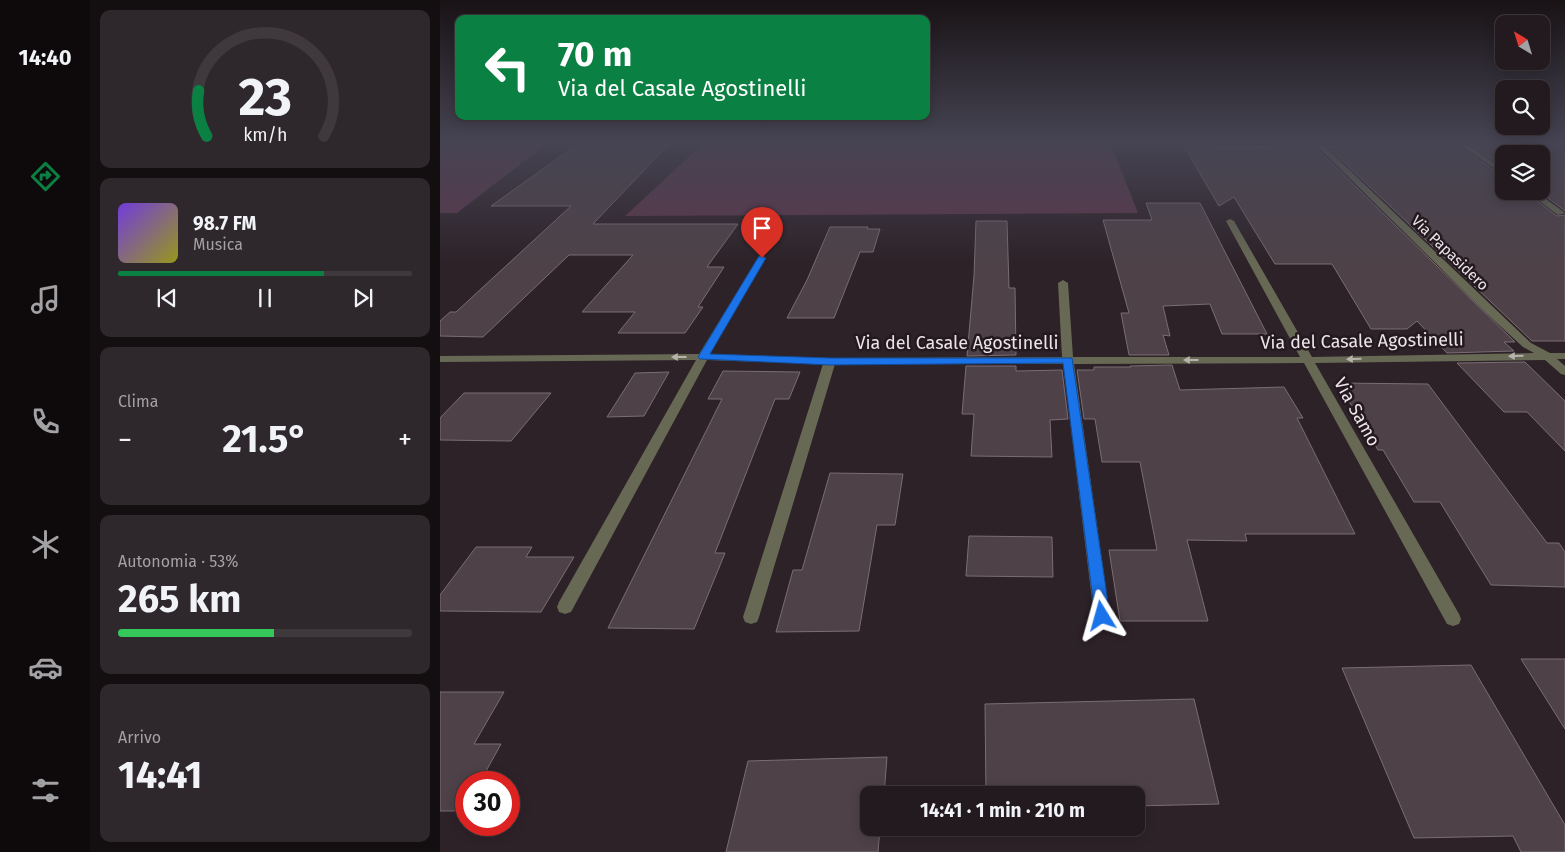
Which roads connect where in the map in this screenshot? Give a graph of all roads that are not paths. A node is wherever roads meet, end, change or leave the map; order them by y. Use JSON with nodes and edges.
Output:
{"nodes":[{"id":1,"x":1357,"y":182,"type":"edge"},
{"id":2,"x":1543,"y":200,"type":"edge"},
{"id":3,"x":1561,"y":213,"type":"dead end"},
{"id":4,"x":1230,"y":221,"type":"dead end"},
{"id":5,"x":762,"y":258,"type":"dead end"},
{"id":6,"x":1063,"y":283,"type":"dead end"},
{"id":7,"x":1547,"y":356,"type":"junction"},
{"id":8,"x":1565,"y":356,"type":"edge"},
{"id":9,"x":703,"y":357,"type":"junction"},
{"id":10,"x":440,"y":359,"type":"edge"},
{"id":11,"x":1068,"y":360,"type":"junction"},
{"id":12,"x":1308,"y":360,"type":"junction"},
{"id":13,"x":830,"y":362,"type":"junction"},
{"id":14,"x":1565,"y":372,"type":"edge"},
{"id":15,"x":565,"y":607,"type":"dead end"},
{"id":16,"x":1102,"y":616,"type":"dead end"},
{"id":17,"x":751,"y":617,"type":"dead end"},
{"id":18,"x":1453,"y":619,"type":"dead end"}],
"edges":[{"from":1,"to":7,"type":"street","name":"Via Papasidero"},
{"from":2,"to":3,"type":"street"},
{"from":4,"to":12,"type":"street","name":"Via Samo"},
{"from":5,"to":9,"type":"street"},
{"from":6,"to":11,"type":"street"},
{"from":7,"to":8,"type":"street","name":"Via del Casale Agostinelli"},
{"from":7,"to":12,"type":"street","name":"Via del Casale Agostinelli","one_way":true},
{"from":7,"to":14,"type":"street","name":"Via Papasidero"},
{"from":9,"to":10,"type":"street","name":"Via del Casale Agostinelli","one_way":true},
{"from":9,"to":13,"type":"street","name":"Via del Casale Agostinelli"},
{"from":9,"to":15,"type":"street"},
{"from":12,"to":11,"type":"street","name":"Via del Casale Agostinelli","one_way":true},
{"from":11,"to":13,"type":"street","name":"Via del Casale Agostinelli"},
{"from":11,"to":16,"type":"street"},
{"from":12,"to":18,"type":"street","name":"Via Samo"},
{"from":13,"to":17,"type":"street"}]}
